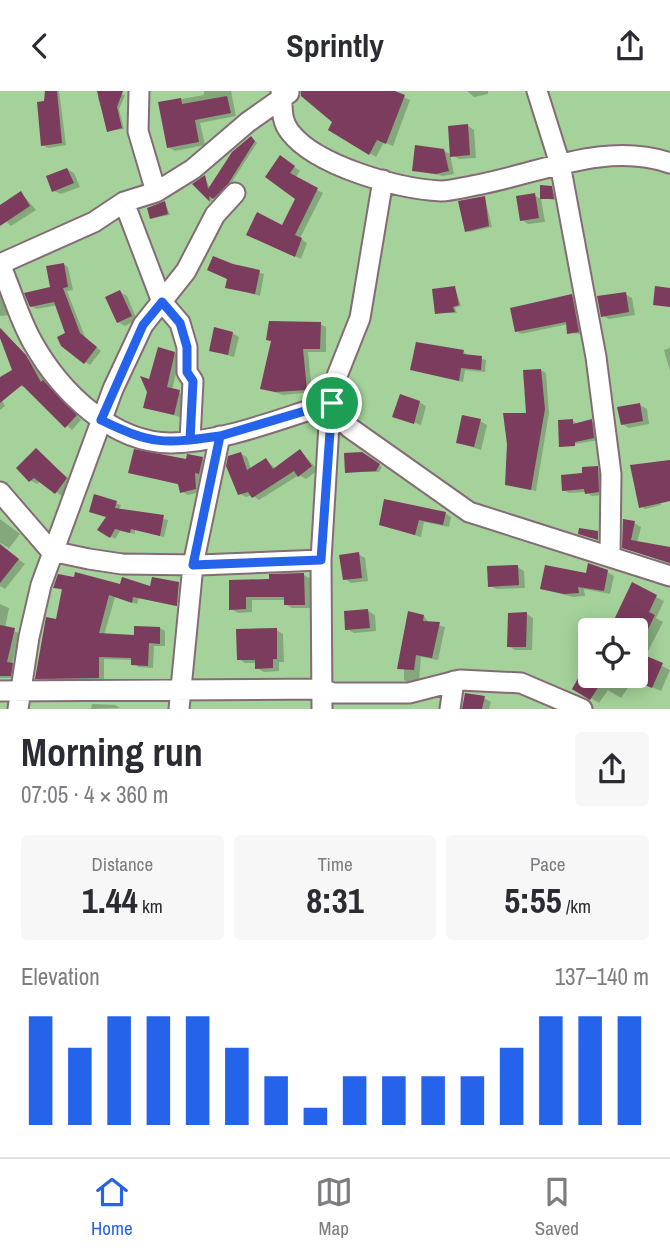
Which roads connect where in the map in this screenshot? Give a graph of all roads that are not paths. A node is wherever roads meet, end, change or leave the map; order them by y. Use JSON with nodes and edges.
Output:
{"nodes":[{"id":1,"x":139,"y":91,"type":"edge"},
{"id":2,"x":537,"y":91,"type":"edge"},
{"id":3,"x":285,"y":94,"type":"edge"},
{"id":4,"x":670,"y":163,"type":"edge"},
{"id":5,"x":560,"y":164,"type":"junction"},
{"id":6,"x":383,"y":180,"type":"junction"},
{"id":7,"x":156,"y":192,"type":"junction"},
{"id":8,"x":235,"y":193,"type":"dead end"},
{"id":9,"x":124,"y":202,"type":"junction"},
{"id":10,"x":0,"y":264,"type":"edge"},
{"id":11,"x":162,"y":302,"type":"junction"},
{"id":12,"x":332,"y":403,"type":"junction"},
{"id":13,"x":101,"y":420,"type":"junction"},
{"id":14,"x":220,"y":436,"type":"junction"},
{"id":15,"x":190,"y":440,"type":"junction"},
{"id":16,"x":0,"y":492,"type":"edge"},
{"id":17,"x":51,"y":551,"type":"junction"},
{"id":18,"x":610,"y":556,"type":"junction"},
{"id":19,"x":321,"y":560,"type":"junction"},
{"id":20,"x":193,"y":565,"type":"junction"},
{"id":21,"x":670,"y":576,"type":"edge"},
{"id":22,"x":454,"y":681,"type":"junction"},
{"id":23,"x":180,"y":689,"type":"junction"},
{"id":24,"x":322,"y":689,"type":"junction"},
{"id":25,"x":12,"y":697,"type":"edge"},
{"id":26,"x":180,"y":709,"type":"edge"},
{"id":27,"x":322,"y":709,"type":"edge"},
{"id":28,"x":450,"y":709,"type":"edge"},
{"id":29,"x":582,"y":709,"type":"edge"}],
"edges":[{"from":1,"to":7,"type":"street"},
{"from":2,"to":5,"type":"street"},
{"from":3,"to":6,"type":"street"},
{"from":3,"to":7,"type":"street"},
{"from":4,"to":5,"type":"street"},
{"from":5,"to":6,"type":"street"},
{"from":5,"to":18,"type":"street"},
{"from":6,"to":12,"type":"street"},
{"from":7,"to":9,"type":"street"},
{"from":8,"to":11,"type":"street"},
{"from":9,"to":10,"type":"street"},
{"from":9,"to":11,"type":"street"},
{"from":10,"to":13,"type":"street"},
{"from":11,"to":13,"type":"street"},
{"from":11,"to":15,"type":"street"},
{"from":12,"to":14,"type":"street"},
{"from":12,"to":18,"type":"street"},
{"from":12,"to":19,"type":"street"},
{"from":13,"to":15,"type":"street"},
{"from":13,"to":17,"type":"street"},
{"from":14,"to":15,"type":"street"},
{"from":14,"to":20,"type":"street"},
{"from":16,"to":17,"type":"street"},
{"from":17,"to":20,"type":"street"},
{"from":17,"to":25,"type":"street"},
{"from":18,"to":21,"type":"street"},
{"from":19,"to":20,"type":"street"},
{"from":19,"to":24,"type":"street"},
{"from":20,"to":23,"type":"street"},
{"from":22,"to":24,"type":"street"},
{"from":22,"to":28,"type":"street"},
{"from":22,"to":29,"type":"street"},
{"from":23,"to":24,"type":"street"},
{"from":23,"to":25,"type":"street"},
{"from":23,"to":26,"type":"street"},
{"from":24,"to":27,"type":"street"}]}
